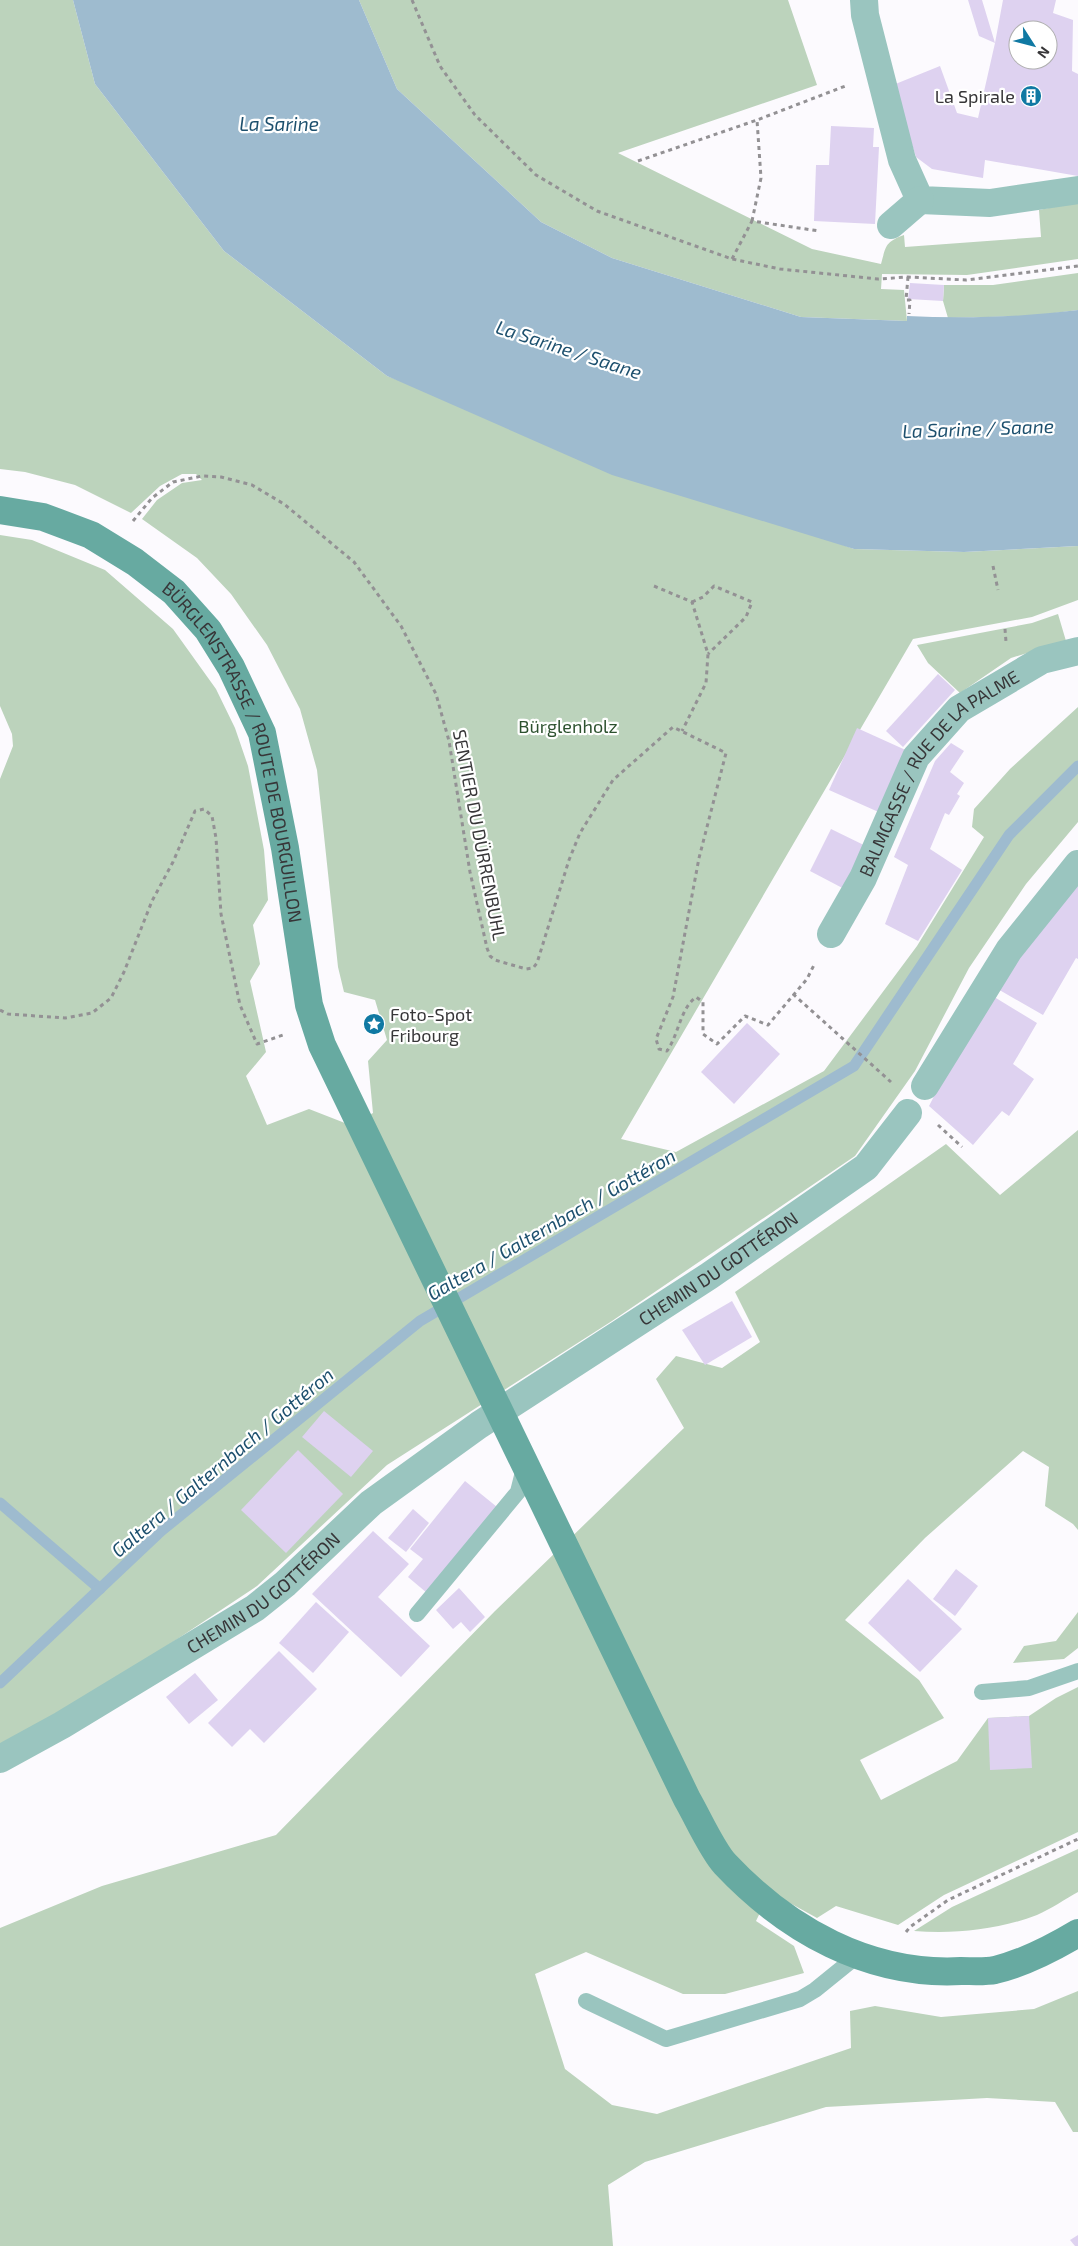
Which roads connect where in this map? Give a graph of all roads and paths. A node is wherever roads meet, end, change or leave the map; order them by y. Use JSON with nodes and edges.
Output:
{"nodes":[{"id":1,"x":412,"y":0,"type":"edge"},
{"id":2,"x":864,"y":0,"type":"edge"},
{"id":3,"x":879,"y":73,"type":"junction"},
{"id":4,"x":757,"y":120,"type":"junction"},
{"id":5,"x":638,"y":161,"type":"dead end"},
{"id":6,"x":1078,"y":190,"type":"edge"},
{"id":7,"x":920,"y":200,"type":"junction"},
{"id":8,"x":752,"y":221,"type":"junction"},
{"id":9,"x":891,"y":225,"type":"dead end"},
{"id":10,"x":819,"y":231,"type":"dead end"},
{"id":11,"x":732,"y":259,"type":"junction"},
{"id":12,"x":1078,"y":266,"type":"edge"},
{"id":13,"x":908,"y":277,"type":"junction"},
{"id":14,"x":909,"y":314,"type":"dead end"},
{"id":15,"x":0,"y":510,"type":"edge"},
{"id":16,"x":132,"y":522,"type":"dead end"},
{"id":17,"x":993,"y":566,"type":"dead end"},
{"id":18,"x":654,"y":586,"type":"dead end"},
{"id":19,"x":998,"y":590,"type":"dead end"},
{"id":20,"x":692,"y":602,"type":"junction"},
{"id":21,"x":1078,"y":651,"type":"edge"},
{"id":22,"x":708,"y":654,"type":"junction"},
{"id":23,"x":682,"y":731,"type":"junction"},
{"id":24,"x":1078,"y":864,"type":"edge"},
{"id":25,"x":831,"y":934,"type":"dead end"},
{"id":26,"x":0,"y":1010,"type":"edge"},
{"id":27,"x":315,"y":1025,"type":"junction"},
{"id":28,"x":925,"y":1086,"type":"dead end"},
{"id":29,"x":903,"y":1101,"type":"joint"},
{"id":30,"x":933,"y":1121,"type":"dead end"},
{"id":31,"x":962,"y":1147,"type":"dead end"},
{"id":32,"x":512,"y":1404,"type":"junction"},
{"id":33,"x":417,"y":1614,"type":"dead end"},
{"id":34,"x":1078,"y":1671,"type":"edge"},
{"id":35,"x":982,"y":1692,"type":"dead end"},
{"id":36,"x":0,"y":1759,"type":"edge"},
{"id":37,"x":1078,"y":1839,"type":"edge"},
{"id":38,"x":1078,"y":1933,"type":"edge"},
{"id":39,"x":857,"y":1956,"type":"junction"},
{"id":40,"x":885,"y":1964,"type":"junction"},
{"id":41,"x":586,"y":2001,"type":"dead end"}],
"edges":[{"from":1,"to":11,"type":"path"},
{"from":2,"to":3,"type":"street"},
{"from":3,"to":4,"type":"path"},
{"from":3,"to":7,"type":"street"},
{"from":4,"to":5,"type":"path"},
{"from":4,"to":8,"type":"path"},
{"from":6,"to":7,"type":"street"},
{"from":7,"to":9,"type":"street"},
{"from":8,"to":10,"type":"path"},
{"from":8,"to":11,"type":"path"},
{"from":11,"to":13,"type":"path"},
{"from":12,"to":13,"type":"path"},
{"from":13,"to":14,"type":"path"},
{"from":15,"to":27,"type":"main road","name":"BÜRGLENSTRASSE / ROUTE DE BOURGUILLON"},
{"from":16,"to":23,"type":"path","name":"SENTIER DU DÜRRENBUHL"},
{"from":17,"to":19,"type":"path"},
{"from":18,"to":20,"type":"path"},
{"from":20,"to":22,"type":"path"},
{"from":20,"to":22,"type":"path"},
{"from":21,"to":25,"type":"street","name":"BALMGASSE / RUE DE LA PALME"},
{"from":22,"to":23,"type":"path"},
{"from":23,"to":29,"type":"path"},
{"from":24,"to":28,"type":"street"},
{"from":26,"to":27,"type":"path"},
{"from":27,"to":39,"type":"main road","name":"BÜRGLENSTRASSE / ROUTE DE BOURGUILLON"},
{"from":29,"to":32,"type":"street","name":"CHEMIN DU GOTTÉRON"},
{"from":30,"to":31,"type":"path"},
{"from":32,"to":33,"type":"lane"},
{"from":32,"to":36,"type":"street","name":"CHEMIN DU GOTTÉRON"},
{"from":34,"to":35,"type":"lane"},
{"from":37,"to":40,"type":"path"},
{"from":38,"to":40,"type":"main road","name":"BÜRGLENSTRASSE / ROUTE DE BOURGUILLON"},
{"from":39,"to":40,"type":"main road","name":"BÜRGLENSTRASSE / ROUTE DE BOURGUILLON"},
{"from":39,"to":41,"type":"lane"}]}
